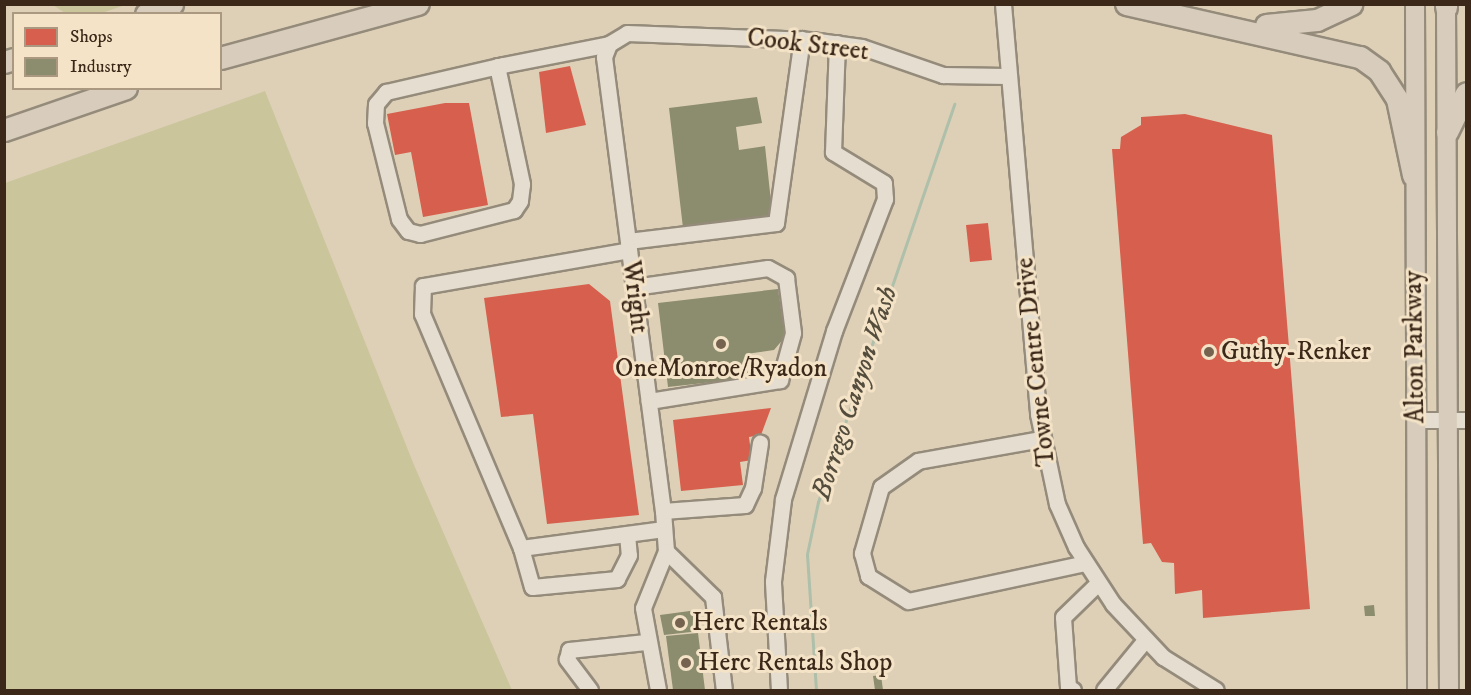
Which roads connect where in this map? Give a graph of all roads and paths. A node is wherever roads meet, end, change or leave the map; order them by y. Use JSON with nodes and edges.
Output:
{"nodes":[{"id":1,"x":172,"y":4,"type":"edge"},
{"id":2,"x":418,"y":4,"type":"edge"},
{"id":3,"x":1003,"y":4,"type":"edge"},
{"id":4,"x":1126,"y":4,"type":"edge"},
{"id":5,"x":1352,"y":4,"type":"edge"},
{"id":6,"x":1415,"y":4,"type":"edge"},
{"id":7,"x":1446,"y":5,"type":"edge"},
{"id":8,"x":151,"y":12,"type":"edge"},
{"id":9,"x":1235,"y":25,"type":"junction"},
{"id":10,"x":802,"y":39,"type":"junction"},
{"id":11,"x":609,"y":44,"type":"junction"},
{"id":12,"x":837,"y":44,"type":"junction"},
{"id":13,"x":222,"y":57,"type":"edge"},
{"id":14,"x":497,"y":66,"type":"junction"},
{"id":15,"x":1007,"y":76,"type":"junction"},
{"id":16,"x":120,"y":90,"type":"edge"},
{"id":17,"x":1467,"y":93,"type":"edge"},
{"id":18,"x":4,"y":130,"type":"edge"},
{"id":19,"x":1447,"y":132,"type":"junction"},
{"id":20,"x":1413,"y":175,"type":"junction"},
{"id":21,"x":628,"y":245,"type":"junction"},
{"id":22,"x":634,"y":287,"type":"junction"},
{"id":23,"x":648,"y":401,"type":"junction"},
{"id":24,"x":1416,"y":420,"type":"junction"},
{"id":25,"x":1467,"y":420,"type":"edge"},
{"id":26,"x":1448,"y":421,"type":"junction"},
{"id":27,"x":1041,"y":439,"type":"junction"},
{"id":28,"x":760,"y":443,"type":"dead end"},
{"id":29,"x":663,"y":511,"type":"junction"},
{"id":30,"x":664,"y":529,"type":"junction"},
{"id":31,"x":627,"y":534,"type":"junction"},
{"id":32,"x":521,"y":548,"type":"junction"},
{"id":33,"x":666,"y":551,"type":"junction"},
{"id":34,"x":1085,"y":563,"type":"junction"},
{"id":35,"x":1098,"y":583,"type":"junction"},
{"id":36,"x":1145,"y":640,"type":"junction"},
{"id":37,"x":646,"y":642,"type":"junction"},
{"id":38,"x":590,"y":690,"type":"edge"},
{"id":39,"x":658,"y":690,"type":"edge"},
{"id":40,"x":724,"y":690,"type":"edge"},
{"id":41,"x":779,"y":690,"type":"edge"},
{"id":42,"x":1073,"y":690,"type":"edge"},
{"id":43,"x":1104,"y":690,"type":"edge"},
{"id":44,"x":1216,"y":690,"type":"edge"},
{"id":45,"x":1417,"y":690,"type":"edge"},
{"id":46,"x":1449,"y":690,"type":"edge"}],
"edges":[{"from":1,"to":8,"type":"highway"},
{"from":2,"to":13,"type":"highway"},
{"from":3,"to":15,"type":"street","name":"Towne Centre Drive"},
{"from":4,"to":9,"type":"highway"},
{"from":5,"to":9,"type":"highway"},
{"from":6,"to":20,"type":"main road","name":"Alton Parkway"},
{"from":7,"to":19,"type":"main road","name":"Alton Parkway"},
{"from":9,"to":20,"type":"highway"},
{"from":10,"to":11,"type":"street","name":"Cook Street"},
{"from":10,"to":12,"type":"street","name":"Cook Street"},
{"from":10,"to":21,"type":"street"},
{"from":11,"to":14,"type":"street","name":"Cook Street"},
{"from":11,"to":21,"type":"street","name":"Wright"},
{"from":12,"to":15,"type":"street","name":"Cook Street"},
{"from":12,"to":41,"type":"street"},
{"from":14,"to":14,"type":"street","name":"Cook Street"},
{"from":15,"to":27,"type":"street","name":"Towne Centre Drive"},
{"from":16,"to":18,"type":"highway"},
{"from":17,"to":19,"type":"highway"},
{"from":19,"to":26,"type":"main road","name":"Alton Parkway"},
{"from":20,"to":24,"type":"main road","name":"Alton Parkway"},
{"from":21,"to":22,"type":"street","name":"Wright"},
{"from":21,"to":32,"type":"street"},
{"from":22,"to":23,"type":"street","name":"Wright"},
{"from":22,"to":23,"type":"street"},
{"from":23,"to":29,"type":"street","name":"Wright"},
{"from":24,"to":26,"type":"street"},
{"from":24,"to":45,"type":"main road","name":"Alton Parkway"},
{"from":25,"to":26,"type":"street"},
{"from":26,"to":46,"type":"main road","name":"Alton Parkway"},
{"from":27,"to":34,"type":"street","name":"Towne Centre Drive"},
{"from":27,"to":34,"type":"street"},
{"from":28,"to":29,"type":"street"},
{"from":29,"to":30,"type":"street","name":"Wright"},
{"from":30,"to":31,"type":"street"},
{"from":30,"to":33,"type":"street","name":"Wright"},
{"from":31,"to":32,"type":"street"},
{"from":31,"to":32,"type":"street"},
{"from":33,"to":37,"type":"street"},
{"from":33,"to":40,"type":"street"},
{"from":34,"to":35,"type":"street","name":"Towne Centre Drive"},
{"from":35,"to":36,"type":"street","name":"Towne Centre Drive"},
{"from":35,"to":42,"type":"street"},
{"from":36,"to":43,"type":"street"},
{"from":36,"to":44,"type":"street","name":"Towne Centre Drive"},
{"from":37,"to":38,"type":"street"},
{"from":37,"to":39,"type":"street"}]}
